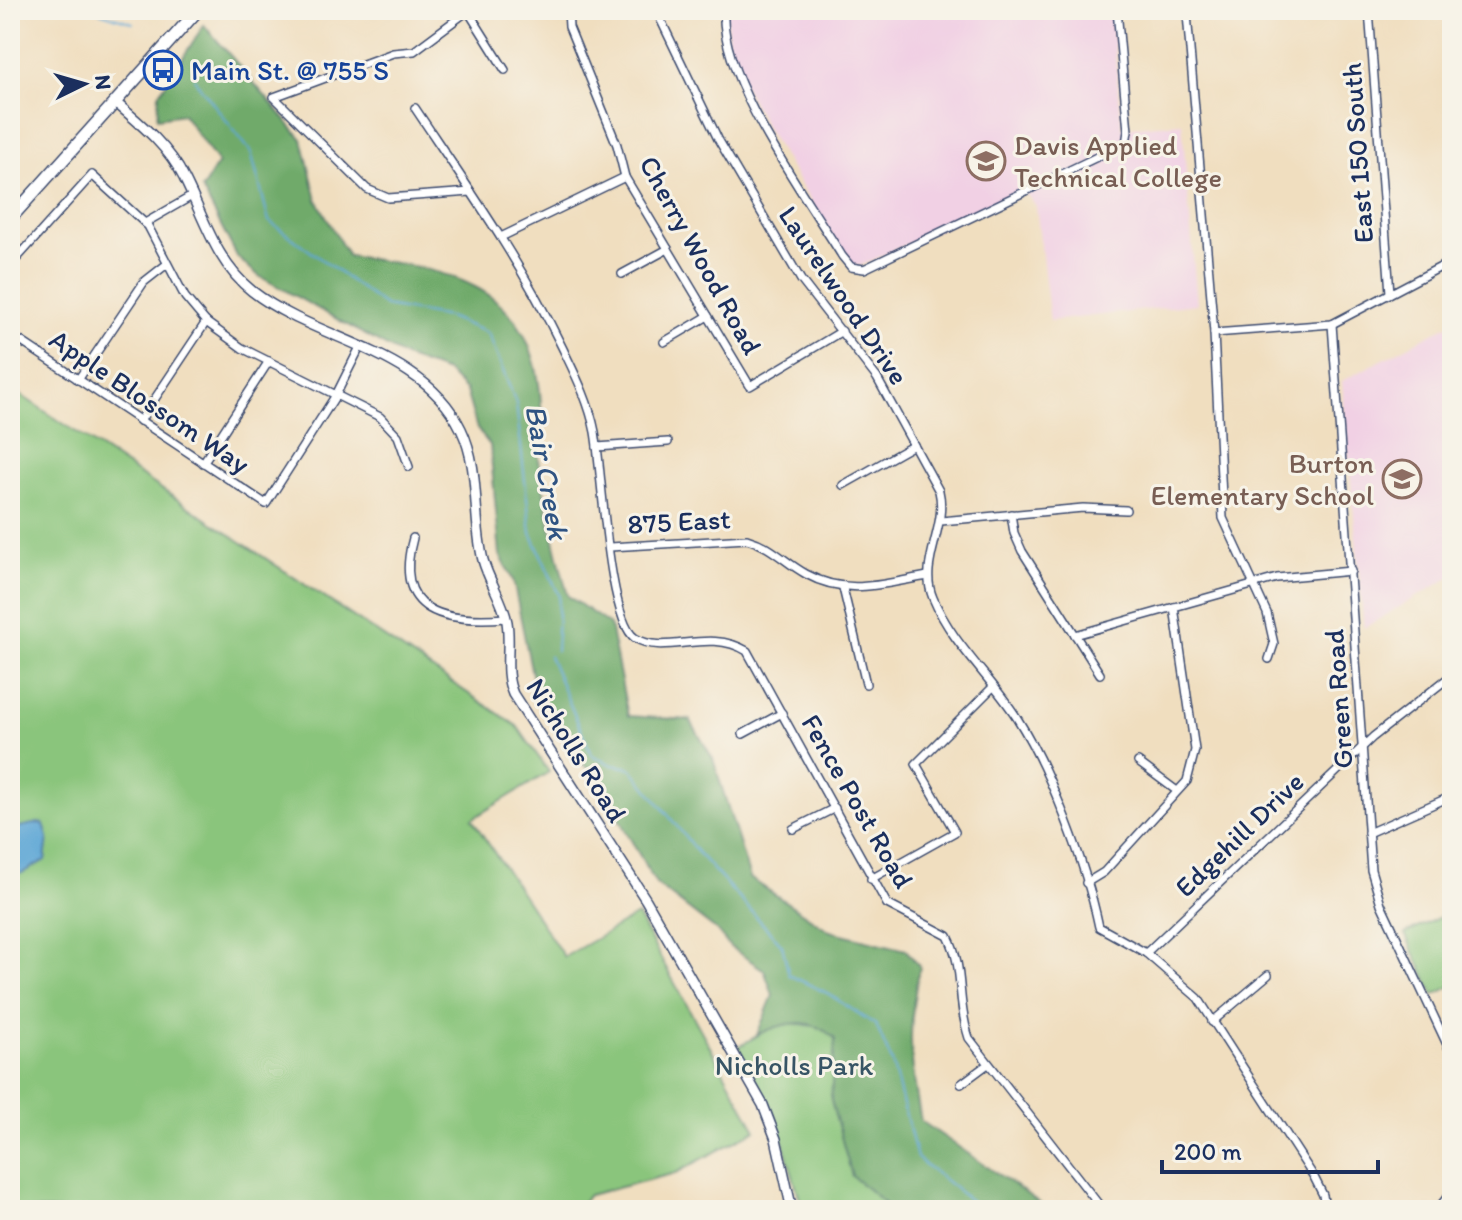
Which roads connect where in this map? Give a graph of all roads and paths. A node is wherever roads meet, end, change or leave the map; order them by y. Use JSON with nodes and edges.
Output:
{"nodes":[{"id":1,"x":198,"y":10,"type":"edge"},
{"id":2,"x":469,"y":10,"type":"edge"},
{"id":3,"x":568,"y":10,"type":"edge"},
{"id":4,"x":656,"y":10,"type":"edge"},
{"id":5,"x":724,"y":10,"type":"edge"},
{"id":6,"x":1117,"y":10,"type":"edge"},
{"id":7,"x":1235,"y":10,"type":"edge"},
{"id":8,"x":1369,"y":10,"type":"edge"},
{"id":9,"x":505,"y":70,"type":"dead end"},
{"id":10,"x":115,"y":102,"type":"junction"},
{"id":11,"x":415,"y":108,"type":"dead end"},
{"id":12,"x":625,"y":177,"type":"junction"},
{"id":13,"x":471,"y":192,"type":"junction"},
{"id":14,"x":192,"y":196,"type":"junction"},
{"id":15,"x":10,"y":219,"type":"edge"},
{"id":16,"x":145,"y":223,"type":"junction"},
{"id":17,"x":503,"y":236,"type":"junction"},
{"id":18,"x":668,"y":249,"type":"junction"},
{"id":19,"x":1452,"y":261,"type":"edge"},
{"id":20,"x":167,"y":264,"type":"junction"},
{"id":21,"x":10,"y":266,"type":"edge"},
{"id":22,"x":622,"y":274,"type":"dead end"},
{"id":23,"x":1390,"y":293,"type":"junction"},
{"id":24,"x":708,"y":316,"type":"junction"},
{"id":25,"x":206,"y":322,"type":"junction"},
{"id":26,"x":1332,"y":324,"type":"junction"},
{"id":27,"x":842,"y":331,"type":"junction"},
{"id":28,"x":1214,"y":333,"type":"junction"},
{"id":29,"x":10,"y":334,"type":"edge"},
{"id":30,"x":664,"y":342,"type":"dead end"},
{"id":31,"x":360,"y":347,"type":"junction"},
{"id":32,"x":269,"y":361,"type":"junction"},
{"id":33,"x":78,"y":380,"type":"junction"},
{"id":34,"x":336,"y":395,"type":"junction"},
{"id":35,"x":140,"y":421,"type":"junction"},
{"id":36,"x":668,"y":442,"type":"dead end"},
{"id":37,"x":914,"y":445,"type":"junction"},
{"id":38,"x":597,"y":447,"type":"junction"},
{"id":39,"x":203,"y":463,"type":"junction"},
{"id":40,"x":409,"y":467,"type":"dead end"},
{"id":41,"x":843,"y":485,"type":"dead end"},
{"id":42,"x":1126,"y":510,"type":"dead end"},
{"id":43,"x":1011,"y":514,"type":"junction"},
{"id":44,"x":941,"y":521,"type":"junction"},
{"id":45,"x":413,"y":538,"type":"dead end"},
{"id":46,"x":610,"y":547,"type":"junction"},
{"id":47,"x":1351,"y":571,"type":"junction"},
{"id":48,"x":928,"y":576,"type":"junction"},
{"id":49,"x":1253,"y":585,"type":"junction"},
{"id":50,"x":843,"y":588,"type":"junction"},
{"id":51,"x":1174,"y":607,"type":"junction"},
{"id":52,"x":506,"y":618,"type":"junction"},
{"id":53,"x":1075,"y":635,"type":"junction"},
{"id":54,"x":1269,"y":659,"type":"dead end"},
{"id":55,"x":1100,"y":674,"type":"dead end"},
{"id":56,"x":1452,"y":675,"type":"edge"},
{"id":57,"x":866,"y":684,"type":"dead end"},
{"id":58,"x":993,"y":687,"type":"junction"},
{"id":59,"x":782,"y":713,"type":"junction"},
{"id":60,"x":743,"y":734,"type":"dead end"},
{"id":61,"x":1364,"y":747,"type":"junction"},
{"id":62,"x":1138,"y":762,"type":"dead end"},
{"id":63,"x":1177,"y":791,"type":"junction"},
{"id":64,"x":1452,"y":796,"type":"edge"},
{"id":65,"x":835,"y":808,"type":"junction"},
{"id":66,"x":793,"y":829,"type":"dead end"},
{"id":67,"x":1368,"y":833,"type":"junction"},
{"id":68,"x":871,"y":879,"type":"junction"},
{"id":69,"x":1086,"y":883,"type":"junction"},
{"id":70,"x":1146,"y":953,"type":"junction"},
{"id":71,"x":1268,"y":975,"type":"dead end"},
{"id":72,"x":1212,"y":1022,"type":"junction"},
{"id":73,"x":1452,"y":1055,"type":"edge"},
{"id":74,"x":988,"y":1064,"type":"junction"},
{"id":75,"x":961,"y":1084,"type":"dead end"},
{"id":76,"x":1452,"y":1193,"type":"edge"},
{"id":77,"x":792,"y":1210,"type":"edge"},
{"id":78,"x":1103,"y":1210,"type":"edge"},
{"id":79,"x":1325,"y":1210,"type":"edge"},
{"id":80,"x":1438,"y":1210,"type":"edge"}],
"edges":[{"from":1,"to":10,"type":"main road"},
{"from":2,"to":9,"type":"street"},
{"from":2,"to":13,"type":"street"},
{"from":3,"to":12,"type":"street","name":"Cherry Wood Road"},
{"from":4,"to":27,"type":"street","name":"Laurelwood Drive"},
{"from":5,"to":6,"type":"street"},
{"from":7,"to":28,"type":"street"},
{"from":8,"to":23,"type":"street","name":"East 150 South"},
{"from":10,"to":14,"type":"street","name":"Nicholls Road"},
{"from":10,"to":15,"type":"main road"},
{"from":11,"to":13,"type":"street"},
{"from":12,"to":17,"type":"street"},
{"from":12,"to":18,"type":"street","name":"Cherry Wood Road"},
{"from":13,"to":17,"type":"street"},
{"from":14,"to":16,"type":"street"},
{"from":14,"to":31,"type":"street","name":"Nicholls Road"},
{"from":16,"to":20,"type":"street"},
{"from":16,"to":21,"type":"street"},
{"from":17,"to":38,"type":"street"},
{"from":18,"to":22,"type":"street"},
{"from":18,"to":24,"type":"street","name":"Cherry Wood Road"},
{"from":19,"to":23,"type":"street"},
{"from":20,"to":25,"type":"street"},
{"from":20,"to":33,"type":"street"},
{"from":23,"to":26,"type":"street"},
{"from":24,"to":27,"type":"street","name":"Cherry Wood Road"},
{"from":24,"to":30,"type":"street"},
{"from":25,"to":32,"type":"street"},
{"from":25,"to":35,"type":"street"},
{"from":26,"to":28,"type":"street"},
{"from":26,"to":47,"type":"street","name":"Green Road"},
{"from":27,"to":37,"type":"street","name":"Laurelwood Drive"},
{"from":28,"to":49,"type":"street"},
{"from":29,"to":33,"type":"street","name":"Apple Blossom Way"},
{"from":31,"to":34,"type":"street"},
{"from":31,"to":52,"type":"street","name":"Nicholls Road"},
{"from":32,"to":34,"type":"street"},
{"from":32,"to":39,"type":"street"},
{"from":33,"to":35,"type":"street","name":"Apple Blossom Way"},
{"from":34,"to":39,"type":"street","name":"Apple Blossom Way"},
{"from":34,"to":40,"type":"street"},
{"from":35,"to":39,"type":"street","name":"Apple Blossom Way"},
{"from":36,"to":38,"type":"street"},
{"from":37,"to":41,"type":"street"},
{"from":37,"to":44,"type":"street","name":"Laurelwood Drive"},
{"from":38,"to":46,"type":"street"},
{"from":42,"to":43,"type":"street"},
{"from":43,"to":44,"type":"street"},
{"from":43,"to":53,"type":"street"},
{"from":44,"to":48,"type":"street"},
{"from":45,"to":52,"type":"street"},
{"from":46,"to":50,"type":"street","name":"875 East"},
{"from":46,"to":59,"type":"street","name":"Fence Post Road"},
{"from":47,"to":49,"type":"street"},
{"from":47,"to":61,"type":"street","name":"Green Road"},
{"from":48,"to":50,"type":"street","name":"875 East"},
{"from":48,"to":58,"type":"street"},
{"from":49,"to":51,"type":"street"},
{"from":49,"to":54,"type":"street"},
{"from":50,"to":57,"type":"street"},
{"from":51,"to":53,"type":"street"},
{"from":51,"to":63,"type":"street"},
{"from":52,"to":77,"type":"street","name":"Nicholls Road"},
{"from":53,"to":55,"type":"street"},
{"from":56,"to":61,"type":"street","name":"Edgehill Drive"},
{"from":58,"to":68,"type":"street"},
{"from":58,"to":69,"type":"street"},
{"from":59,"to":60,"type":"street"},
{"from":59,"to":65,"type":"street","name":"Fence Post Road"},
{"from":61,"to":67,"type":"street","name":"Green Road"},
{"from":61,"to":70,"type":"street","name":"Edgehill Drive"},
{"from":62,"to":63,"type":"street"},
{"from":63,"to":69,"type":"street"},
{"from":64,"to":67,"type":"street"},
{"from":65,"to":66,"type":"street"},
{"from":65,"to":68,"type":"street","name":"Fence Post Road"},
{"from":67,"to":73,"type":"street","name":"Green Road"},
{"from":68,"to":74,"type":"street","name":"Fence Post Road"},
{"from":69,"to":70,"type":"street"},
{"from":70,"to":72,"type":"street"},
{"from":71,"to":72,"type":"street"},
{"from":72,"to":79,"type":"street"},
{"from":74,"to":75,"type":"street"},
{"from":74,"to":78,"type":"street","name":"Fence Post Road"},
{"from":76,"to":80,"type":"street"}]}
